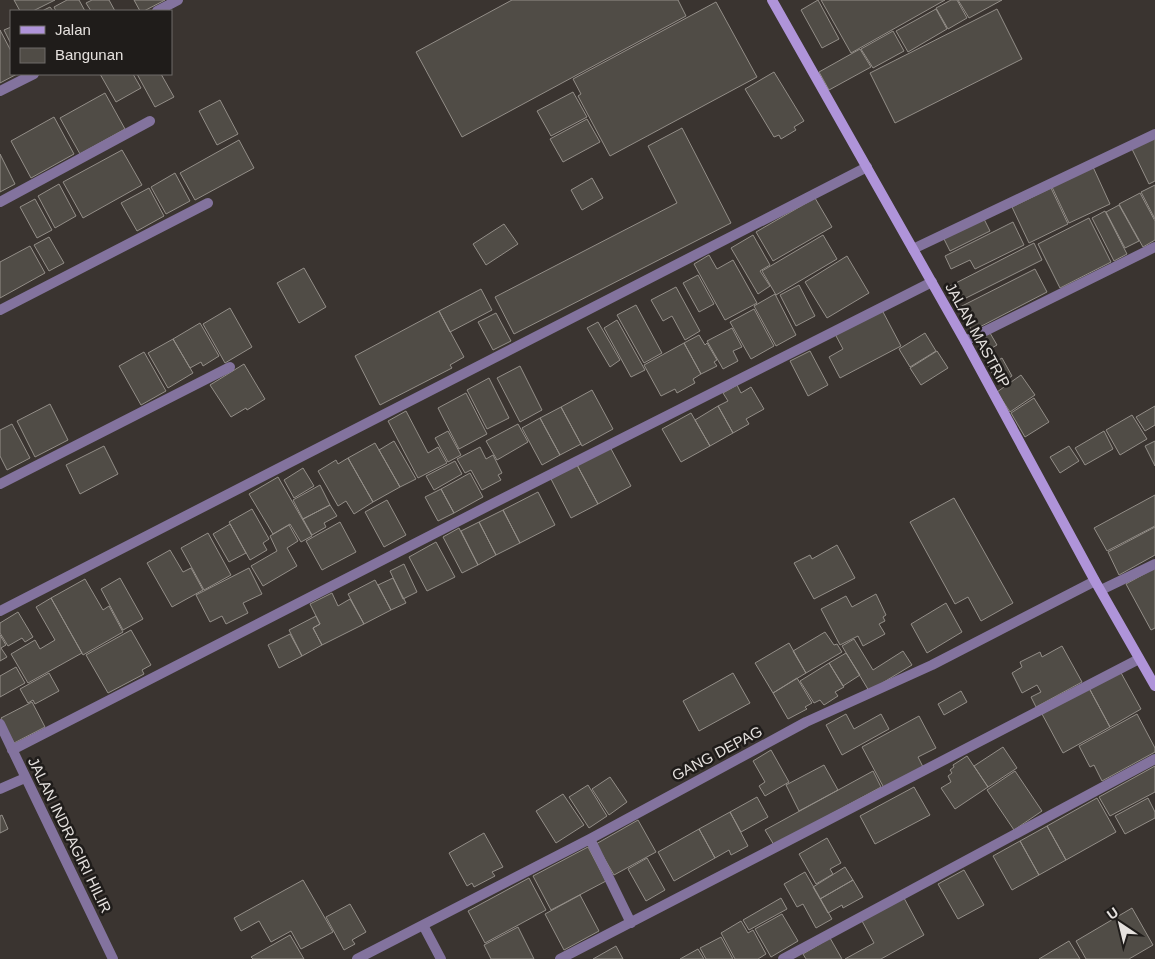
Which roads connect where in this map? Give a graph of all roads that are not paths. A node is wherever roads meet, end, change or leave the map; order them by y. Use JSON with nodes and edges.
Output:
{"nodes":[{"id":1,"x":178,"y":0,"type":"edge"},
{"id":2,"x":775,"y":1,"type":"edge"},
{"id":3,"x":159,"y":10,"type":"edge"},
{"id":4,"x":32,"y":75,"type":"edge"},
{"id":5,"x":0,"y":91,"type":"edge"},
{"id":6,"x":150,"y":121,"type":"dead end"},
{"id":7,"x":1155,"y":134,"type":"edge"},
{"id":8,"x":867,"y":167,"type":"junction"},
{"id":9,"x":0,"y":202,"type":"edge"},
{"id":10,"x":208,"y":203,"type":"dead end"},
{"id":11,"x":1155,"y":247,"type":"edge"},
{"id":12,"x":913,"y":249,"type":"junction"},
{"id":13,"x":932,"y":282,"type":"junction"},
{"id":14,"x":0,"y":310,"type":"edge"},
{"id":15,"x":965,"y":341,"type":"junction"},
{"id":16,"x":230,"y":367,"type":"dead end"},
{"id":17,"x":0,"y":484,"type":"edge"},
{"id":18,"x":1155,"y":564,"type":"edge"},
{"id":19,"x":1098,"y":585,"type":"junction"},
{"id":20,"x":0,"y":611,"type":"edge"},
{"id":21,"x":1139,"y":659,"type":"junction"},
{"id":22,"x":1155,"y":686,"type":"edge"},
{"id":23,"x":0,"y":724,"type":"edge"},
{"id":24,"x":12,"y":750,"type":"junction"},
{"id":25,"x":1155,"y":759,"type":"edge"},
{"id":26,"x":25,"y":778,"type":"junction"},
{"id":27,"x":0,"y":789,"type":"edge"},
{"id":28,"x":590,"y":839,"type":"junction"},
{"id":29,"x":631,"y":922,"type":"junction"},
{"id":30,"x":423,"y":925,"type":"junction"},
{"id":31,"x":113,"y":959,"type":"edge"},
{"id":32,"x":357,"y":959,"type":"edge"},
{"id":33,"x":441,"y":959,"type":"edge"},
{"id":34,"x":560,"y":959,"type":"edge"},
{"id":35,"x":783,"y":959,"type":"edge"}],
"edges":[{"from":1,"to":3,"type":"street"},
{"from":2,"to":8,"type":"main road","name":"JALAN MASTRIP"},
{"from":4,"to":5,"type":"street"},
{"from":6,"to":9,"type":"street"},
{"from":7,"to":12,"type":"street"},
{"from":8,"to":12,"type":"main road","name":"JALAN MASTRIP"},
{"from":8,"to":20,"type":"street"},
{"from":10,"to":14,"type":"street"},
{"from":11,"to":15,"type":"street"},
{"from":12,"to":13,"type":"main road","name":"JALAN MASTRIP"},
{"from":13,"to":15,"type":"main road","name":"JALAN MASTRIP"},
{"from":13,"to":24,"type":"street"},
{"from":15,"to":19,"type":"main road","name":"JALAN MASTRIP"},
{"from":16,"to":17,"type":"street"},
{"from":18,"to":19,"type":"street","name":"GANG DEPAG"},
{"from":19,"to":21,"type":"main road","name":"JALAN MASTRIP"},
{"from":19,"to":28,"type":"street","name":"GANG DEPAG"},
{"from":21,"to":22,"type":"main road","name":"JALAN MASTRIP"},
{"from":21,"to":29,"type":"street"},
{"from":23,"to":24,"type":"street","name":"JALAN INDRAGIRI HILIR"},
{"from":24,"to":26,"type":"street","name":"JALAN INDRAGIRI HILIR"},
{"from":25,"to":35,"type":"street"},
{"from":26,"to":27,"type":"street"},
{"from":26,"to":31,"type":"street","name":"JALAN INDRAGIRI HILIR"},
{"from":28,"to":29,"type":"street"},
{"from":28,"to":30,"type":"street","name":"GANG DEPAG"},
{"from":29,"to":34,"type":"street"},
{"from":30,"to":32,"type":"street","name":"GANG DEPAG"},
{"from":30,"to":33,"type":"street"}]}
